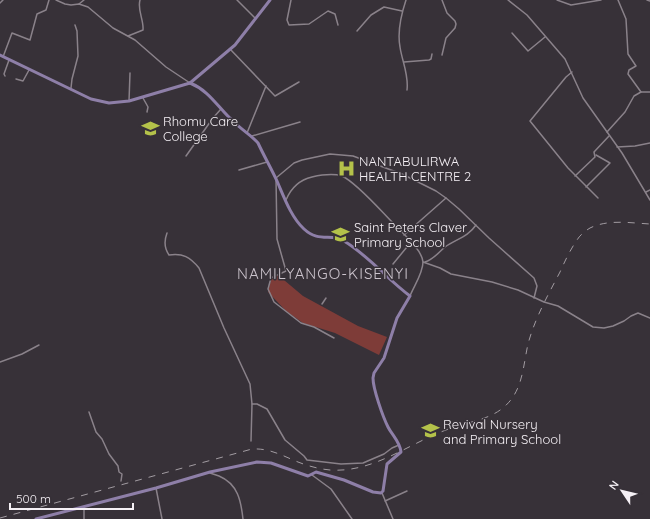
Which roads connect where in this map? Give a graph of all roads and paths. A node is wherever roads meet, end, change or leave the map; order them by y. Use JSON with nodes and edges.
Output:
{"nodes":[{"id":1,"x":3,"y":0,"type":"edge"},
{"id":2,"x":49,"y":0,"type":"edge"},
{"id":3,"x":56,"y":0,"type":"edge"},
{"id":4,"x":84,"y":0,"type":"edge"},
{"id":5,"x":140,"y":0,"type":"edge"},
{"id":6,"x":237,"y":0,"type":"edge"},
{"id":7,"x":270,"y":0,"type":"edge"},
{"id":8,"x":291,"y":0,"type":"edge"},
{"id":9,"x":406,"y":0,"type":"edge"},
{"id":10,"x":442,"y":0,"type":"edge"},
{"id":11,"x":508,"y":0,"type":"edge"},
{"id":12,"x":557,"y":0,"type":"edge"},
{"id":13,"x":601,"y":0,"type":"edge"},
{"id":14,"x":618,"y":0,"type":"edge"},
{"id":15,"x":0,"y":3,"type":"edge"},
{"id":16,"x":79,"y":4,"type":"junction"},
{"id":17,"x":402,"y":11,"type":"junction"},
{"id":18,"x":255,"y":18,"type":"junction"},
{"id":19,"x":75,"y":25,"type":"dead end"},
{"id":20,"x":338,"y":25,"type":"dead end"},
{"id":21,"x":357,"y":31,"type":"dead end"},
{"id":22,"x":512,"y":33,"type":"dead end"},
{"id":23,"x":128,"y":36,"type":"junction"},
{"id":24,"x":545,"y":37,"type":"junction"},
{"id":25,"x":230,"y":49,"type":"junction"},
{"id":26,"x":432,"y":54,"type":"dead end"},
{"id":27,"x":442,"y":55,"type":"dead end"},
{"id":28,"x":2,"y":56,"type":"edge"},
{"id":29,"x":10,"y":60,"type":"junction"},
{"id":30,"x":404,"y":62,"type":"junction"},
{"id":31,"x":29,"y":70,"type":"junction"},
{"id":32,"x":572,"y":72,"type":"junction"},
{"id":33,"x":130,"y":73,"type":"dead end"},
{"id":34,"x":5,"y":76,"type":"dead end"},
{"id":35,"x":16,"y":79,"type":"dead end"},
{"id":36,"x":190,"y":82,"type":"junction"},
{"id":37,"x":299,"y":82,"type":"dead end"},
{"id":38,"x":266,"y":86,"type":"junction"},
{"id":39,"x":71,"y":90,"type":"junction"},
{"id":40,"x":407,"y":90,"type":"dead end"},
{"id":41,"x":641,"y":92,"type":"junction"},
{"id":42,"x":650,"y":92,"type":"edge"},
{"id":43,"x":142,"y":97,"type":"junction"},
{"id":44,"x":129,"y":101,"type":"junction"},
{"id":45,"x":221,"y":109,"type":"junction"},
{"id":46,"x":147,"y":112,"type":"dead end"},
{"id":47,"x":300,"y":122,"type":"dead end"},
{"id":48,"x":607,"y":132,"type":"junction"},
{"id":49,"x":247,"y":133,"type":"junction"},
{"id":50,"x":252,"y":136,"type":"junction"},
{"id":51,"x":609,"y":136,"type":"junction"},
{"id":52,"x":650,"y":143,"type":"edge"},
{"id":53,"x":617,"y":147,"type":"junction"},
{"id":54,"x":594,"y":154,"type":"junction"},
{"id":55,"x":186,"y":156,"type":"dead end"},
{"id":56,"x":268,"y":162,"type":"junction"},
{"id":57,"x":239,"y":170,"type":"dead end"},
{"id":58,"x":574,"y":176,"type":"junction"},
{"id":59,"x":276,"y":178,"type":"junction"},
{"id":60,"x":586,"y":187,"type":"junction"},
{"id":61,"x":650,"y":190,"type":"edge"},
{"id":62,"x":646,"y":192,"type":"junction"},
{"id":63,"x":446,"y":198,"type":"junction"},
{"id":64,"x":598,"y":198,"type":"dead end"},
{"id":65,"x":286,"y":200,"type":"junction"},
{"id":66,"x":650,"y":200,"type":"edge"},
{"id":67,"x":476,"y":225,"type":"junction"},
{"id":68,"x":167,"y":233,"type":"dead end"},
{"id":69,"x":404,"y":235,"type":"junction"},
{"id":70,"x":411,"y":242,"type":"junction"},
{"id":71,"x":424,"y":262,"type":"junction"},
{"id":72,"x":393,"y":264,"type":"dead end"},
{"id":73,"x":410,"y":296,"type":"junction"},
{"id":74,"x":326,"y":298,"type":"dead end"},
{"id":75,"x":534,"y":298,"type":"junction"},
{"id":76,"x":322,"y":304,"type":"dead end"},
{"id":77,"x":650,"y":318,"type":"edge"},
{"id":78,"x":334,"y":338,"type":"dead end"},
{"id":79,"x":39,"y":345,"type":"dead end"},
{"id":80,"x":0,"y":362,"type":"edge"},
{"id":81,"x":252,"y":404,"type":"junction"},
{"id":82,"x":89,"y":412,"type":"dead end"},
{"id":83,"x":251,"y":441,"type":"dead end"},
{"id":84,"x":400,"y":445,"type":"junction"},
{"id":85,"x":210,"y":472,"type":"junction"},
{"id":86,"x":312,"y":475,"type":"junction"},
{"id":87,"x":121,"y":481,"type":"dead end"},
{"id":88,"x":156,"y":488,"type":"junction"},
{"id":89,"x":407,"y":491,"type":"dead end"},
{"id":90,"x":382,"y":493,"type":"junction"},
{"id":91,"x":385,"y":501,"type":"junction"},
{"id":92,"x":84,"y":507,"type":"junction"},
{"id":93,"x":36,"y":519,"type":"edge"},
{"id":94,"x":84,"y":519,"type":"edge"},
{"id":95,"x":162,"y":519,"type":"edge"},
{"id":96,"x":242,"y":519,"type":"edge"},
{"id":97,"x":352,"y":519,"type":"edge"},
{"id":98,"x":393,"y":519,"type":"edge"}],
"edges":[{"from":1,"to":15,"type":"street"},
{"from":2,"to":28,"type":"street"},
{"from":3,"to":16,"type":"street"},
{"from":4,"to":16,"type":"street"},
{"from":5,"to":23,"type":"street"},
{"from":6,"to":18,"type":"street"},
{"from":7,"to":18,"type":"main road"},
{"from":8,"to":20,"type":"street"},
{"from":9,"to":17,"type":"street"},
{"from":10,"to":27,"type":"street"},
{"from":11,"to":24,"type":"street"},
{"from":12,"to":13,"type":"street"},
{"from":14,"to":41,"type":"street"},
{"from":16,"to":23,"type":"street"},
{"from":17,"to":21,"type":"street"},
{"from":17,"to":30,"type":"street"},
{"from":18,"to":25,"type":"main road"},
{"from":19,"to":39,"type":"street"},
{"from":22,"to":24,"type":"street"},
{"from":23,"to":36,"type":"street"},
{"from":24,"to":32,"type":"street"},
{"from":25,"to":36,"type":"main road"},
{"from":25,"to":38,"type":"street"},
{"from":26,"to":30,"type":"street"},
{"from":28,"to":29,"type":"main road"},
{"from":29,"to":31,"type":"main road"},
{"from":29,"to":34,"type":"street"},
{"from":30,"to":40,"type":"street"},
{"from":31,"to":35,"type":"street"},
{"from":31,"to":39,"type":"main road"},
{"from":32,"to":48,"type":"street"},
{"from":32,"to":58,"type":"street"},
{"from":33,"to":44,"type":"street"},
{"from":36,"to":43,"type":"main road"},
{"from":36,"to":45,"type":"main road"},
{"from":37,"to":38,"type":"street"},
{"from":38,"to":49,"type":"street"},
{"from":39,"to":44,"type":"main road"},
{"from":41,"to":42,"type":"street"},
{"from":41,"to":48,"type":"street"},
{"from":43,"to":44,"type":"main road"},
{"from":43,"to":46,"type":"street"},
{"from":45,"to":49,"type":"main road"},
{"from":45,"to":55,"type":"street"},
{"from":47,"to":50,"type":"street"},
{"from":48,"to":51,"type":"street"},
{"from":49,"to":50,"type":"main road"},
{"from":50,"to":56,"type":"main road"},
{"from":51,"to":53,"type":"street"},
{"from":51,"to":54,"type":"street"},
{"from":52,"to":53,"type":"street"},
{"from":53,"to":62,"type":"street"},
{"from":54,"to":58,"type":"street"},
{"from":54,"to":60,"type":"street"},
{"from":56,"to":57,"type":"street"},
{"from":56,"to":59,"type":"main road"},
{"from":58,"to":60,"type":"street"},
{"from":59,"to":63,"type":"street"},
{"from":59,"to":65,"type":"main road"},
{"from":59,"to":78,"type":"street"},
{"from":60,"to":64,"type":"street"},
{"from":61,"to":62,"type":"street"},
{"from":62,"to":66,"type":"street"},
{"from":63,"to":67,"type":"street"},
{"from":63,"to":69,"type":"street"},
{"from":65,"to":69,"type":"street"},
{"from":65,"to":73,"type":"main road"},
{"from":67,"to":71,"type":"street"},
{"from":67,"to":75,"type":"street"},
{"from":68,"to":81,"type":"street"},
{"from":69,"to":70,"type":"street"},
{"from":70,"to":71,"type":"street"},
{"from":70,"to":72,"type":"street"},
{"from":71,"to":73,"type":"street"},
{"from":71,"to":75,"type":"street"},
{"from":73,"to":84,"type":"main road"},
{"from":74,"to":76,"type":"street"},
{"from":75,"to":77,"type":"street"},
{"from":79,"to":80,"type":"street"},
{"from":81,"to":83,"type":"street"},
{"from":81,"to":84,"type":"street"},
{"from":82,"to":87,"type":"street"},
{"from":84,"to":90,"type":"main road"},
{"from":85,"to":86,"type":"main road"},
{"from":85,"to":88,"type":"main road"},
{"from":85,"to":96,"type":"street"},
{"from":86,"to":90,"type":"main road"},
{"from":86,"to":97,"type":"street"},
{"from":88,"to":92,"type":"main road"},
{"from":88,"to":95,"type":"street"},
{"from":89,"to":91,"type":"street"},
{"from":90,"to":91,"type":"street"},
{"from":91,"to":98,"type":"street"},
{"from":92,"to":93,"type":"main road"},
{"from":92,"to":94,"type":"street"}]}
